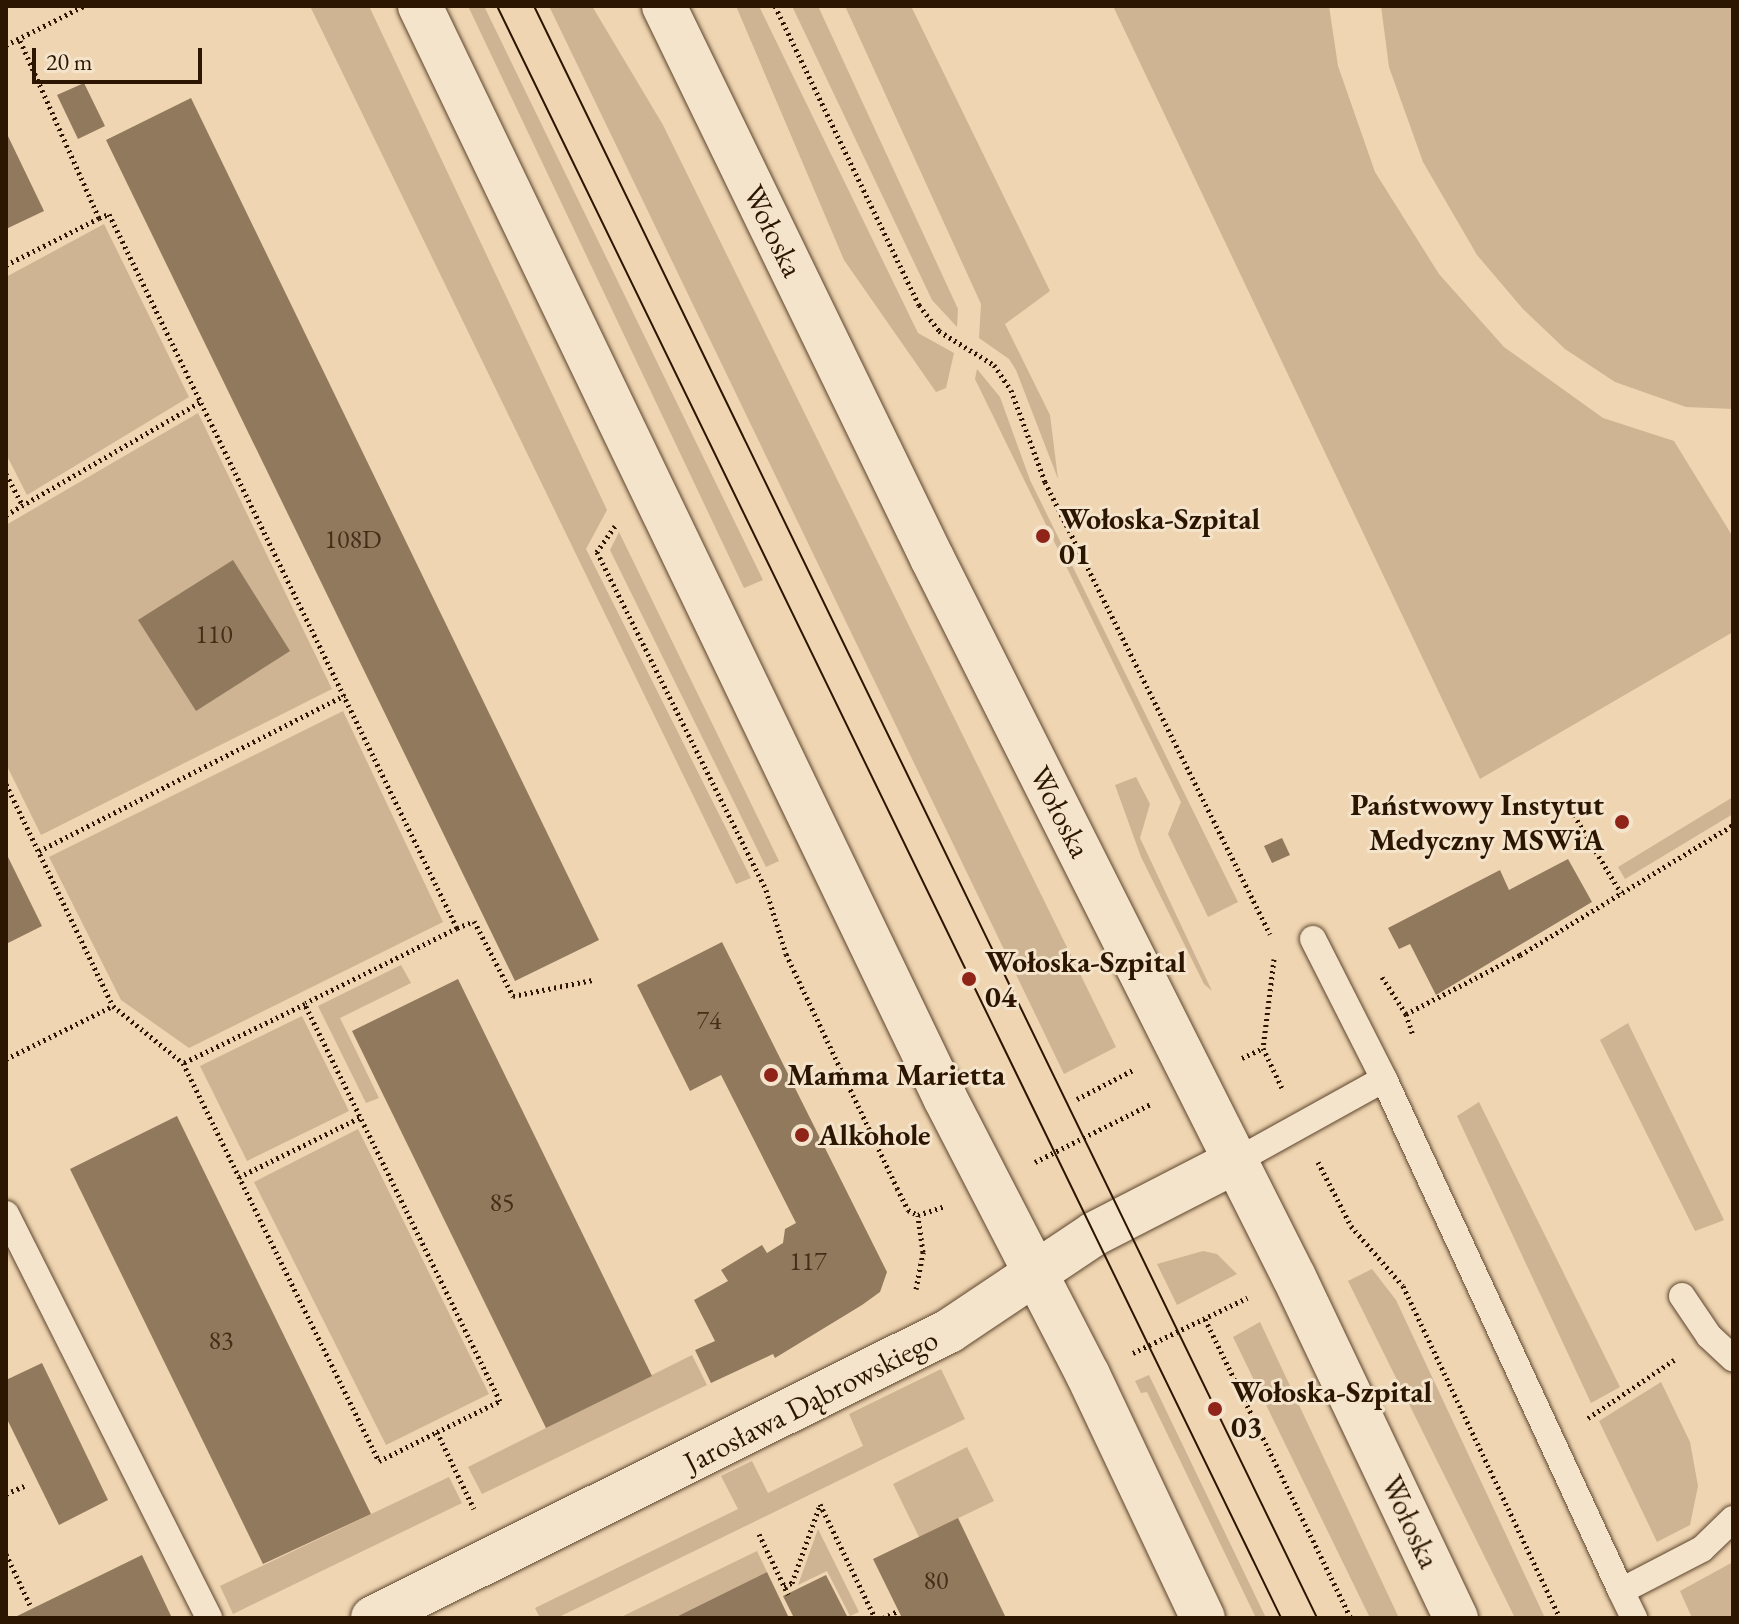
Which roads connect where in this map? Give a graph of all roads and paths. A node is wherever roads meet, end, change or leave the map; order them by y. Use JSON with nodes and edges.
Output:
{"nodes":[{"id":1,"x":84,"y":6,"type":"edge"},
{"id":2,"x":420,"y":6,"type":"edge"},
{"id":3,"x":664,"y":6,"type":"edge"},
{"id":4,"x":775,"y":6,"type":"edge"},
{"id":5,"x":19,"y":38,"type":"junction"},
{"id":6,"x":6,"y":45,"type":"edge"},
{"id":7,"x":99,"y":218,"type":"junction"},
{"id":8,"x":6,"y":265,"type":"edge"},
{"id":9,"x":202,"y":401,"type":"junction"},
{"id":10,"x":6,"y":474,"type":"edge"},
{"id":11,"x":23,"y":506,"type":"junction"},
{"id":12,"x":6,"y":515,"type":"edge"},
{"id":13,"x":597,"y":552,"type":"dead end"},
{"id":14,"x":345,"y":695,"type":"junction"},
{"id":15,"x":6,"y":784,"type":"edge"},
{"id":16,"x":1574,"y":815,"type":"dead end"},
{"id":17,"x":1733,"y":825,"type":"edge"},
{"id":18,"x":39,"y":851,"type":"junction"},
{"id":19,"x":1621,"y":893,"type":"junction"},
{"id":20,"x":457,"y":928,"type":"junction"},
{"id":21,"x":1313,"y":939,"type":"dead end"},
{"id":22,"x":592,"y":980,"type":"dead end"},
{"id":23,"x":305,"y":1004,"type":"junction"},
{"id":24,"x":113,"y":1006,"type":"junction"},
{"id":25,"x":1417,"y":1010,"type":"dead end"},
{"id":26,"x":1263,"y":1048,"type":"junction"},
{"id":27,"x":6,"y":1059,"type":"edge"},
{"id":28,"x":1235,"y":1061,"type":"dead end"},
{"id":29,"x":183,"y":1063,"type":"junction"},
{"id":30,"x":1137,"y":1068,"type":"dead end"},
{"id":31,"x":1384,"y":1079,"type":"junction"},
{"id":32,"x":1284,"y":1091,"type":"dead end"},
{"id":33,"x":1077,"y":1099,"type":"dead end"},
{"id":34,"x":1155,"y":1102,"type":"dead end"},
{"id":35,"x":361,"y":1117,"type":"junction"},
{"id":36,"x":1044,"y":1157,"type":"dead end"},
{"id":37,"x":1236,"y":1161,"type":"junction"},
{"id":38,"x":1320,"y":1166,"type":"dead end"},
{"id":39,"x":239,"y":1177,"type":"junction"},
{"id":40,"x":952,"y":1202,"type":"dead end"},
{"id":41,"x":6,"y":1214,"type":"edge"},
{"id":42,"x":918,"y":1215,"type":"junction"},
{"id":43,"x":1033,"y":1271,"type":"junction"},
{"id":44,"x":1255,"y":1295,"type":"dead end"},
{"id":45,"x":1682,"y":1296,"type":"dead end"},
{"id":46,"x":1205,"y":1319,"type":"junction"},
{"id":47,"x":1709,"y":1336,"type":"junction"},
{"id":48,"x":903,"y":1354,"type":"junction"},
{"id":49,"x":1123,"y":1358,"type":"dead end"},
{"id":50,"x":1733,"y":1358,"type":"edge"},
{"id":51,"x":1588,"y":1418,"type":"dead end"},
{"id":52,"x":437,"y":1432,"type":"junction"},
{"id":53,"x":24,"y":1486,"type":"dead end"},
{"id":54,"x":6,"y":1494,"type":"edge"},
{"id":55,"x":474,"y":1509,"type":"dead end"},
{"id":56,"x":1733,"y":1519,"type":"edge"},
{"id":57,"x":759,"y":1534,"type":"dead end"},
{"id":58,"x":6,"y":1554,"type":"edge"},
{"id":59,"x":784,"y":1586,"type":"junction"},
{"id":60,"x":1621,"y":1591,"type":"junction"},
{"id":61,"x":788,"y":1594,"type":"dead end"},
{"id":62,"x":30,"y":1605,"type":"dead end"},
{"id":63,"x":898,"y":1611,"type":"dead end"},
{"id":64,"x":873,"y":1617,"type":"edge"},
{"id":65,"x":209,"y":1618,"type":"edge"},
{"id":66,"x":373,"y":1618,"type":"edge"},
{"id":67,"x":883,"y":1618,"type":"edge"},
{"id":68,"x":1203,"y":1618,"type":"edge"},
{"id":69,"x":1351,"y":1618,"type":"edge"},
{"id":70,"x":1456,"y":1618,"type":"edge"},
{"id":71,"x":1560,"y":1618,"type":"edge"},
{"id":72,"x":1634,"y":1618,"type":"edge"}],
"edges":[{"from":1,"to":5,"type":"path"},
{"from":2,"to":43,"type":"main road"},
{"from":3,"to":37,"type":"main road","name":"Wołoska"},
{"from":4,"to":26,"type":"path"},
{"from":5,"to":6,"type":"path"},
{"from":5,"to":7,"type":"path"},
{"from":7,"to":8,"type":"path"},
{"from":7,"to":9,"type":"path"},
{"from":9,"to":11,"type":"path"},
{"from":9,"to":14,"type":"path"},
{"from":10,"to":11,"type":"path"},
{"from":11,"to":12,"type":"path"},
{"from":13,"to":42,"type":"path"},
{"from":14,"to":18,"type":"path"},
{"from":14,"to":20,"type":"path"},
{"from":15,"to":18,"type":"path"},
{"from":16,"to":19,"type":"path"},
{"from":17,"to":19,"type":"path"},
{"from":18,"to":24,"type":"path"},
{"from":19,"to":25,"type":"path"},
{"from":20,"to":22,"type":"path"},
{"from":20,"to":23,"type":"path"},
{"from":21,"to":31,"type":"lane"},
{"from":23,"to":29,"type":"path"},
{"from":23,"to":35,"type":"path"},
{"from":24,"to":27,"type":"path"},
{"from":24,"to":29,"type":"path"},
{"from":26,"to":28,"type":"path"},
{"from":26,"to":32,"type":"path"},
{"from":29,"to":39,"type":"path"},
{"from":30,"to":33,"type":"path"},
{"from":31,"to":37,"type":"lane"},
{"from":31,"to":60,"type":"lane"},
{"from":34,"to":36,"type":"path"},
{"from":35,"to":39,"type":"path"},
{"from":35,"to":52,"type":"path"},
{"from":37,"to":43,"type":"main road","name":"Jarosława Dąbrowskiego"},
{"from":37,"to":70,"type":"main road","name":"Wołoska"},
{"from":38,"to":71,"type":"path"},
{"from":39,"to":52,"type":"path"},
{"from":40,"to":42,"type":"path"},
{"from":41,"to":65,"type":"lane"},
{"from":42,"to":48,"type":"path"},
{"from":43,"to":48,"type":"main road","name":"Jarosława Dąbrowskiego"},
{"from":43,"to":68,"type":"main road"},
{"from":44,"to":46,"type":"path"},
{"from":45,"to":47,"type":"lane"},
{"from":46,"to":49,"type":"path"},
{"from":46,"to":69,"type":"path"},
{"from":47,"to":50,"type":"lane"},
{"from":47,"to":51,"type":"path"},
{"from":48,"to":66,"type":"main road","name":"Jarosława Dąbrowskiego"},
{"from":52,"to":55,"type":"path"},
{"from":53,"to":54,"type":"path"},
{"from":56,"to":60,"type":"lane"},
{"from":57,"to":59,"type":"path"},
{"from":58,"to":62,"type":"path"},
{"from":59,"to":61,"type":"path"},
{"from":59,"to":64,"type":"path"},
{"from":60,"to":72,"type":"lane"},
{"from":63,"to":67,"type":"path"}]}
